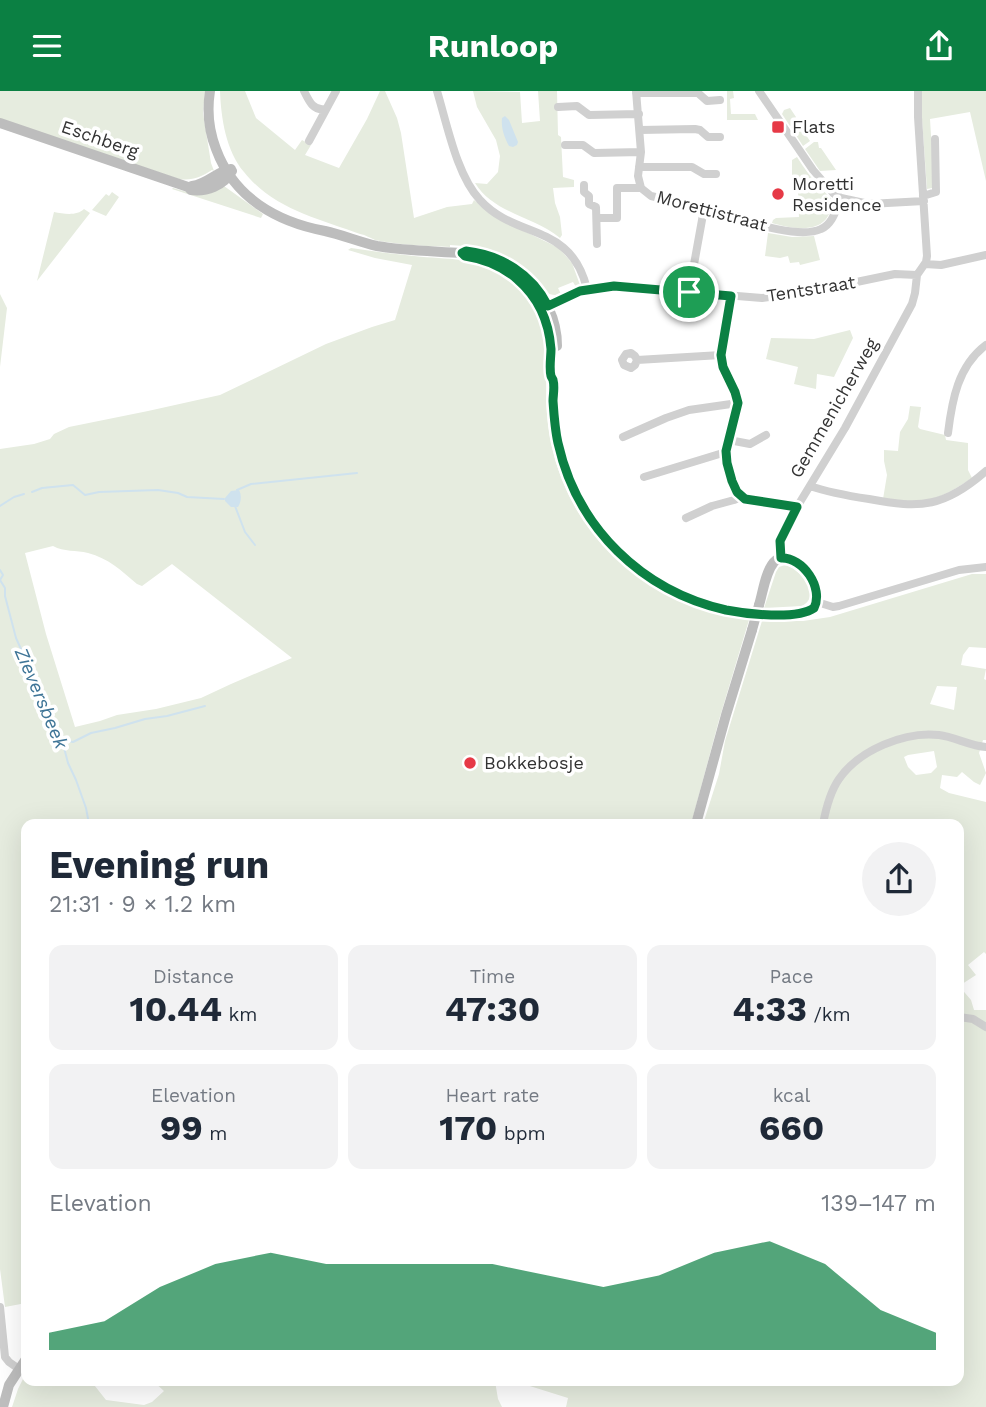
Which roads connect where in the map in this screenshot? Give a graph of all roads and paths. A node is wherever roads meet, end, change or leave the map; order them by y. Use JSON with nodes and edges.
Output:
{"nodes":[{"id":1,"x":212,"y":91,"type":"edge"},
{"id":2,"x":304,"y":91,"type":"edge"},
{"id":3,"x":336,"y":91,"type":"edge"},
{"id":4,"x":436,"y":91,"type":"edge"},
{"id":5,"x":759,"y":91,"type":"edge"},
{"id":6,"x":918,"y":91,"type":"edge"},
{"id":7,"x":636,"y":92,"type":"edge"},
{"id":8,"x":720,"y":100,"type":"dead end"},
{"id":9,"x":558,"y":107,"type":"dead end"},
{"id":10,"x":326,"y":109,"type":"junction"},
{"id":11,"x":639,"y":114,"type":"junction"},
{"id":12,"x":0,"y":123,"type":"edge"},
{"id":13,"x":640,"y":130,"type":"junction"},
{"id":14,"x":720,"y":137,"type":"dead end"},
{"id":15,"x":935,"y":139,"type":"dead end"},
{"id":16,"x":309,"y":141,"type":"dead end"},
{"id":17,"x":565,"y":145,"type":"dead end"},
{"id":18,"x":641,"y":152,"type":"junction"},
{"id":19,"x":639,"y":167,"type":"junction"},
{"id":20,"x":230,"y":171,"type":"junction"},
{"id":21,"x":716,"y":174,"type":"dead end"},
{"id":22,"x":584,"y":185,"type":"dead end"},
{"id":23,"x":642,"y":188,"type":"junction"},
{"id":24,"x":841,"y":198,"type":"junction"},
{"id":25,"x":923,"y":198,"type":"junction"},
{"id":26,"x":704,"y":209,"type":"junction"},
{"id":27,"x":597,"y":218,"type":"junction"},
{"id":28,"x":597,"y":244,"type":"dead end"},
{"id":29,"x":986,"y":255,"type":"edge"},
{"id":30,"x":925,"y":264,"type":"junction"},
{"id":31,"x":917,"y":275,"type":"junction"},
{"id":32,"x":587,"y":289,"type":"junction"},
{"id":33,"x":689,"y":292,"type":"junction"},
{"id":34,"x":731,"y":296,"type":"junction"},
{"id":35,"x":545,"y":308,"type":"junction"},
{"id":36,"x":986,"y":345,"type":"edge"},
{"id":37,"x":721,"y":355,"type":"junction"},
{"id":38,"x":637,"y":361,"type":"dead end"},
{"id":39,"x":738,"y":403,"type":"junction"},
{"id":40,"x":948,"y":433,"type":"dead end"},
{"id":41,"x":766,"y":435,"type":"dead end"},
{"id":42,"x":622,"y":437,"type":"dead end"},
{"id":43,"x":729,"y":440,"type":"junction"},
{"id":44,"x":726,"y":451,"type":"junction"},
{"id":45,"x":986,"y":471,"type":"edge"},
{"id":46,"x":644,"y":477,"type":"dead end"},
{"id":47,"x":810,"y":486,"type":"junction"},
{"id":48,"x":741,"y":496,"type":"junction"},
{"id":49,"x":797,"y":507,"type":"junction"},
{"id":50,"x":686,"y":518,"type":"dead end"},
{"id":51,"x":781,"y":558,"type":"junction"},
{"id":52,"x":986,"y":567,"type":"edge"},
{"id":53,"x":817,"y":602,"type":"junction"},
{"id":54,"x":986,"y":747,"type":"edge"},
{"id":55,"x":697,"y":819,"type":"edge"},
{"id":56,"x":824,"y":819,"type":"edge"},
{"id":57,"x":964,"y":1018,"type":"edge"},
{"id":58,"x":986,"y":1027,"type":"edge"},
{"id":59,"x":0,"y":1307,"type":"edge"},
{"id":60,"x":21,"y":1366,"type":"edge"},
{"id":61,"x":19,"y":1369,"type":"junction"},
{"id":62,"x":3,"y":1407,"type":"edge"}],
"edges":[{"from":1,"to":20,"type":"main road"},
{"from":2,"to":10,"type":"street"},
{"from":3,"to":10,"type":"street"},
{"from":4,"to":32,"type":"street"},
{"from":5,"to":24,"type":"street"},
{"from":6,"to":25,"type":"street"},
{"from":7,"to":8,"type":"street"},
{"from":7,"to":11,"type":"street"},
{"from":9,"to":11,"type":"street"},
{"from":10,"to":16,"type":"street"},
{"from":11,"to":13,"type":"street"},
{"from":12,"to":20,"type":"main road","name":"Eschberg"},
{"from":13,"to":14,"type":"street"},
{"from":13,"to":18,"type":"street"},
{"from":15,"to":25,"type":"street"},
{"from":17,"to":18,"type":"street"},
{"from":18,"to":19,"type":"street"},
{"from":19,"to":21,"type":"street"},
{"from":19,"to":23,"type":"street"},
{"from":20,"to":35,"type":"main road"},
{"from":22,"to":27,"type":"street"},
{"from":23,"to":26,"type":"street","name":"Morettistraat"},
{"from":23,"to":27,"type":"street","name":"Morettistraat"},
{"from":24,"to":25,"type":"street"},
{"from":24,"to":26,"type":"street","name":"Morettistraat"},
{"from":25,"to":30,"type":"street"},
{"from":26,"to":33,"type":"street"},
{"from":27,"to":28,"type":"street"},
{"from":29,"to":30,"type":"street"},
{"from":30,"to":31,"type":"street"},
{"from":31,"to":34,"type":"street","name":"Tentstraat"},
{"from":31,"to":47,"type":"street","name":"Gemmenicherweg"},
{"from":32,"to":33,"type":"street","name":"Tentstraat"},
{"from":32,"to":35,"type":"street","name":"Tentstraat"},
{"from":33,"to":34,"type":"street","name":"Tentstraat"},
{"from":34,"to":37,"type":"street"},
{"from":35,"to":53,"type":"main road"},
{"from":36,"to":40,"type":"street"},
{"from":37,"to":38,"type":"street"},
{"from":37,"to":39,"type":"street"},
{"from":39,"to":42,"type":"street"},
{"from":39,"to":43,"type":"street"},
{"from":41,"to":43,"type":"street"},
{"from":43,"to":44,"type":"street"},
{"from":44,"to":46,"type":"street"},
{"from":44,"to":48,"type":"street"},
{"from":45,"to":47,"type":"street"},
{"from":47,"to":49,"type":"street","name":"Gemmenicherweg"},
{"from":48,"to":49,"type":"street"},
{"from":48,"to":50,"type":"street"},
{"from":49,"to":51,"type":"street","name":"Gemmenicherweg"},
{"from":51,"to":53,"type":"main road"},
{"from":51,"to":55,"type":"main road","name":"Gemmenicherweg","bridge":true},
{"from":52,"to":53,"type":"street"},
{"from":54,"to":56,"type":"street"},
{"from":57,"to":58,"type":"street"},
{"from":59,"to":61,"type":"street"},
{"from":60,"to":61,"type":"main road"},
{"from":61,"to":62,"type":"main road"}]}
